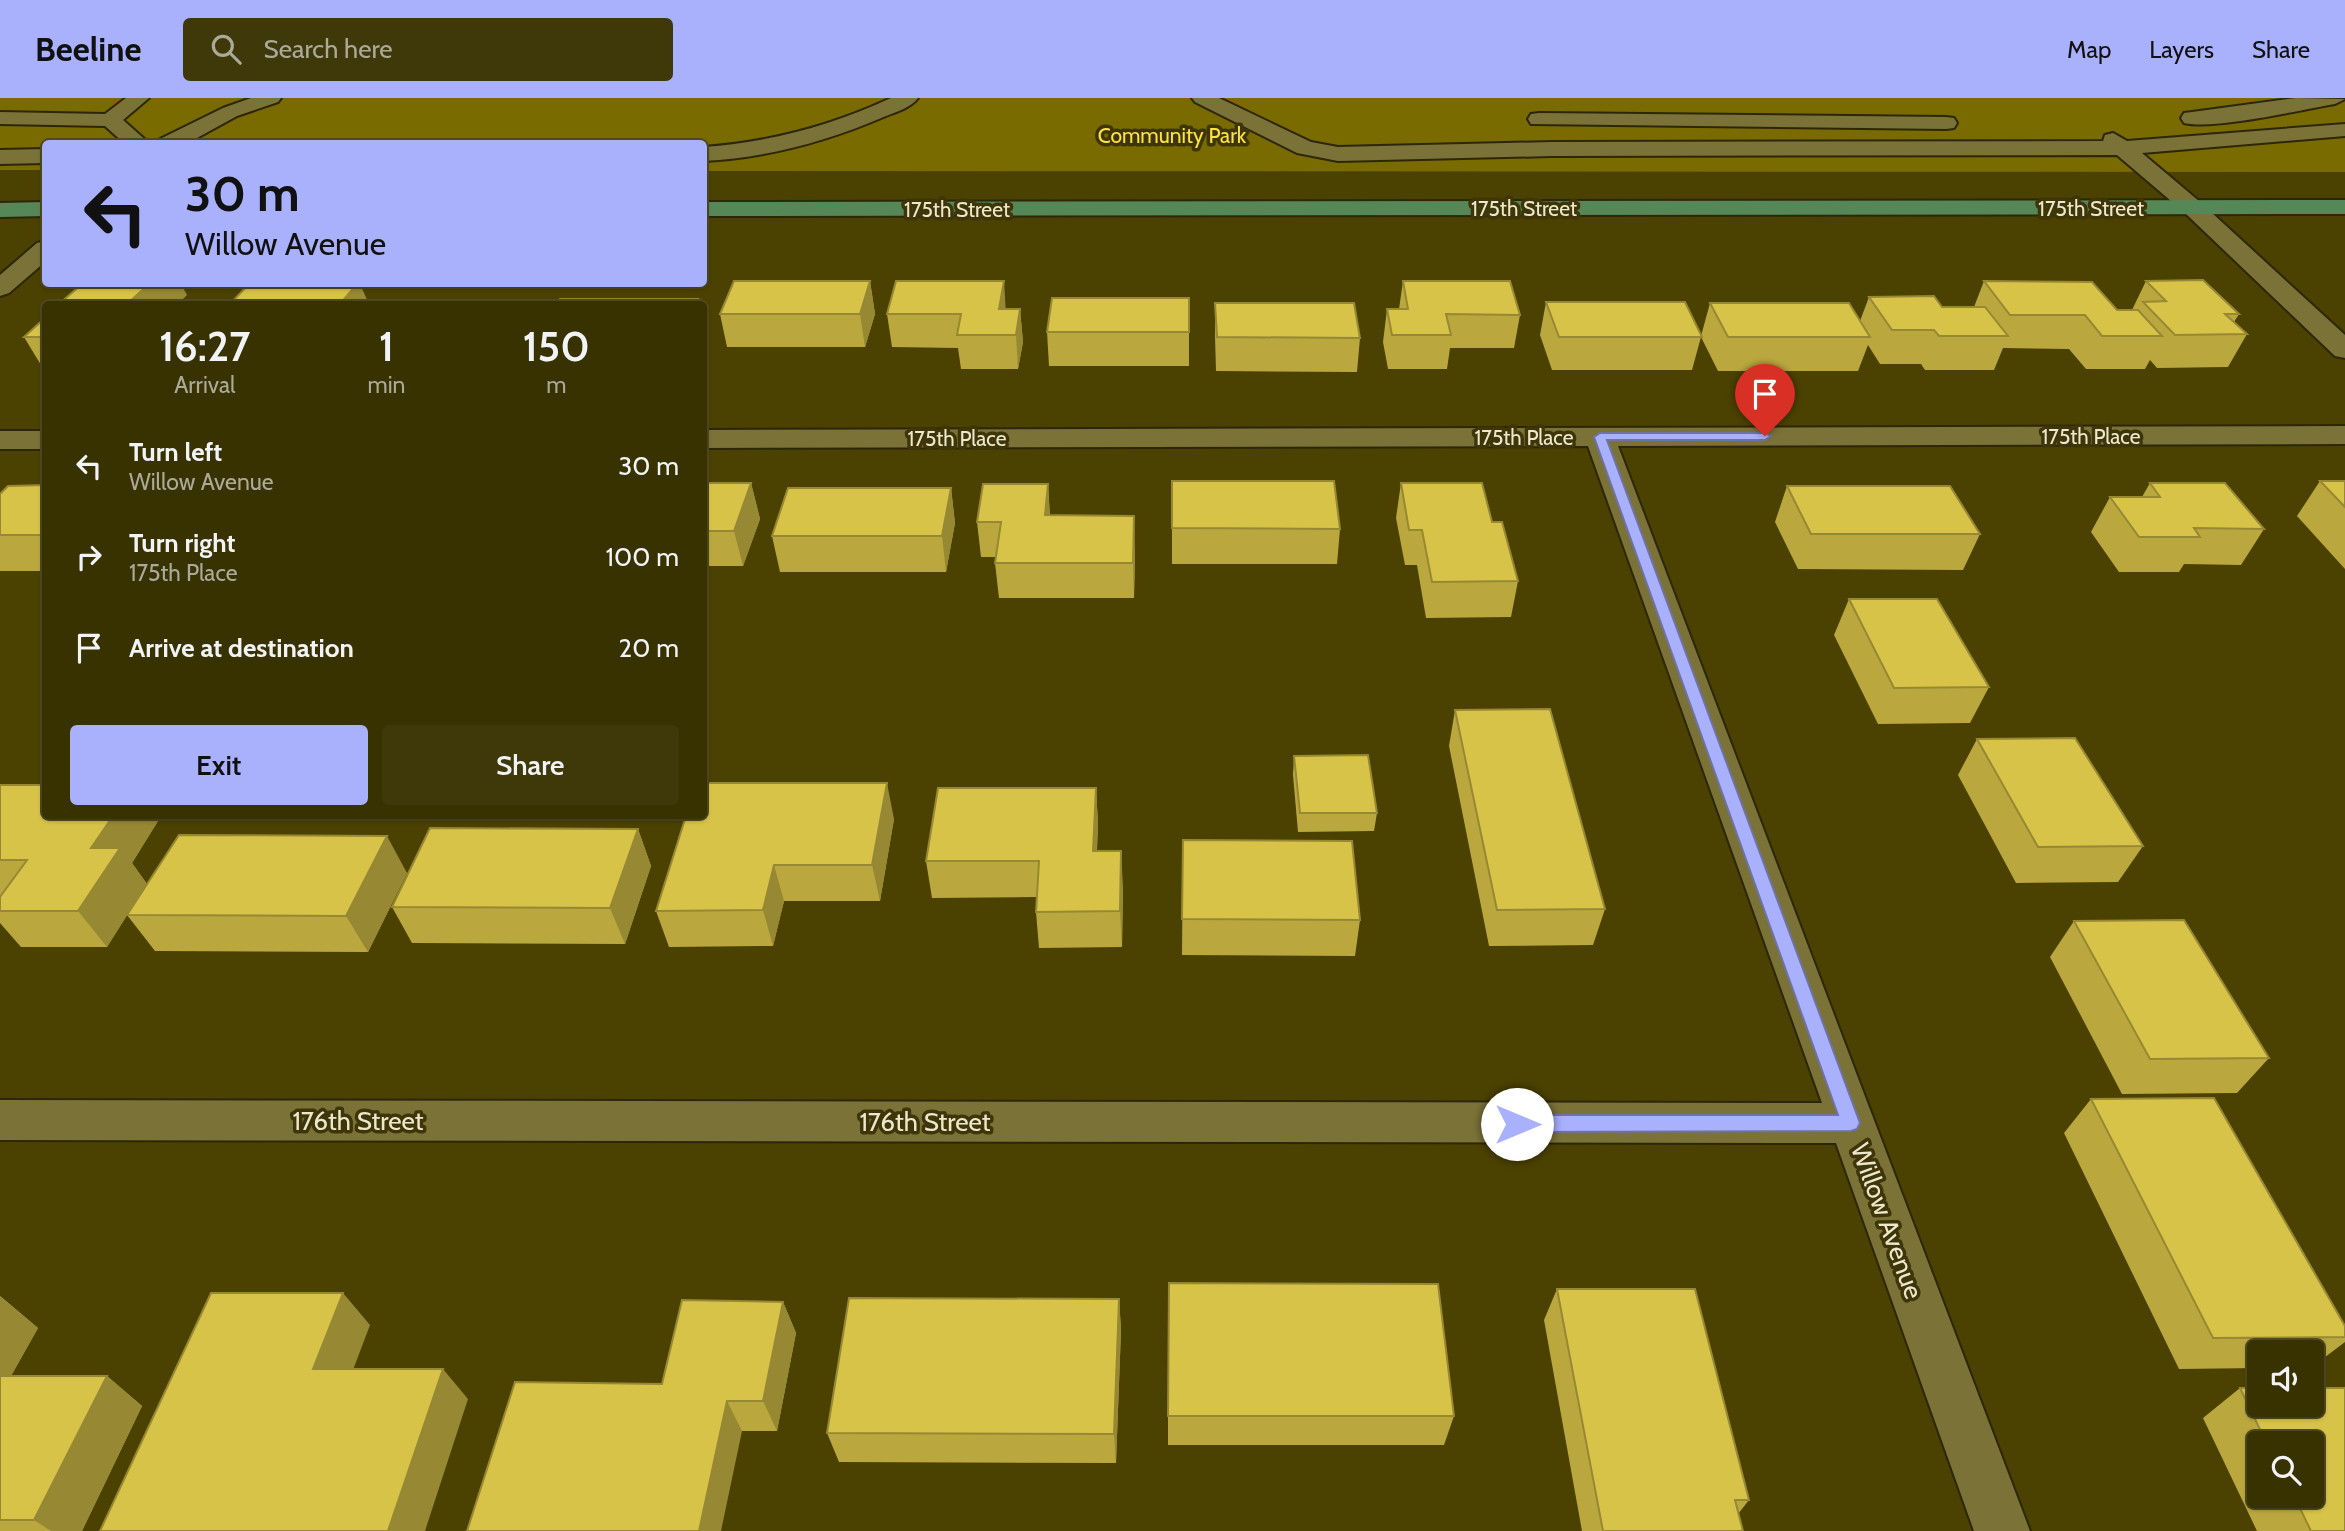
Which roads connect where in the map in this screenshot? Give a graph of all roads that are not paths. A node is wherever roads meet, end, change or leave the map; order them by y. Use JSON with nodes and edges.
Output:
{"nodes":[{"id":1,"x":139,"y":98,"type":"edge"},
{"id":2,"x":271,"y":98,"type":"edge"},
{"id":3,"x":908,"y":98,"type":"edge"},
{"id":4,"x":1202,"y":98,"type":"edge"},
{"id":5,"x":1530,"y":98,"type":"edge"},
{"id":6,"x":2335,"y":98,"type":"edge"},
{"id":7,"x":0,"y":118,"type":"edge"},
{"id":8,"x":1539,"y":119,"type":"junction"},
{"id":9,"x":2171,"y":119,"type":"dead end"},
{"id":10,"x":110,"y":120,"type":"junction"},
{"id":11,"x":2120,"y":122,"type":"dead end"},
{"id":12,"x":1964,"y":123,"type":"dead end"},
{"id":13,"x":2345,"y":130,"type":"edge"},
{"id":14,"x":134,"y":140,"type":"edge"},
{"id":15,"x":176,"y":140,"type":"edge"},
{"id":16,"x":2122,"y":148,"type":"junction"},
{"id":17,"x":1552,"y":149,"type":"junction"},
{"id":18,"x":707,"y":154,"type":"edge"},
{"id":19,"x":42,"y":156,"type":"edge"},
{"id":20,"x":0,"y":157,"type":"edge"},
{"id":21,"x":2192,"y":207,"type":"junction"},
{"id":22,"x":2345,"y":207,"type":"edge"},
{"id":23,"x":0,"y":209,"type":"edge"},
{"id":24,"x":42,"y":209,"type":"edge"},
{"id":25,"x":707,"y":209,"type":"edge"},
{"id":26,"x":42,"y":251,"type":"edge"},
{"id":27,"x":0,"y":288,"type":"edge"},
{"id":28,"x":2345,"y":350,"type":"edge"},
{"id":29,"x":2345,"y":435,"type":"edge"},
{"id":30,"x":1600,"y":437,"type":"junction"},
{"id":31,"x":707,"y":439,"type":"edge"},
{"id":32,"x":0,"y":440,"type":"edge"},
{"id":33,"x":42,"y":440,"type":"edge"},
{"id":34,"x":0,"y":1120,"type":"edge"},
{"id":35,"x":1851,"y":1123,"type":"junction"},
{"id":36,"x":2002,"y":1531,"type":"edge"}],
"edges":[{"from":1,"to":10,"type":"street"},
{"from":2,"to":15,"type":"street"},
{"from":3,"to":18,"type":"street"},
{"from":4,"to":17,"type":"street"},
{"from":5,"to":8,"type":"street"},
{"from":6,"to":9,"type":"street"},
{"from":7,"to":10,"type":"street"},
{"from":8,"to":12,"type":"street"},
{"from":8,"to":17,"type":"street"},
{"from":10,"to":14,"type":"street"},
{"from":11,"to":16,"type":"street"},
{"from":13,"to":16,"type":"street"},
{"from":16,"to":17,"type":"street"},
{"from":16,"to":21,"type":"street"},
{"from":19,"to":20,"type":"street"},
{"from":21,"to":22,"type":"main road","name":"175th Street"},
{"from":21,"to":25,"type":"main road","name":"175th Street"},
{"from":21,"to":28,"type":"street"},
{"from":23,"to":24,"type":"main road"},
{"from":26,"to":27,"type":"street"},
{"from":29,"to":30,"type":"street","name":"175th Place"},
{"from":30,"to":31,"type":"street","name":"175th Place"},
{"from":30,"to":35,"type":"street","name":"Willow Avenue"},
{"from":32,"to":33,"type":"street"},
{"from":34,"to":35,"type":"street","name":"176th Street"},
{"from":35,"to":36,"type":"street","name":"Willow Avenue"}]}
